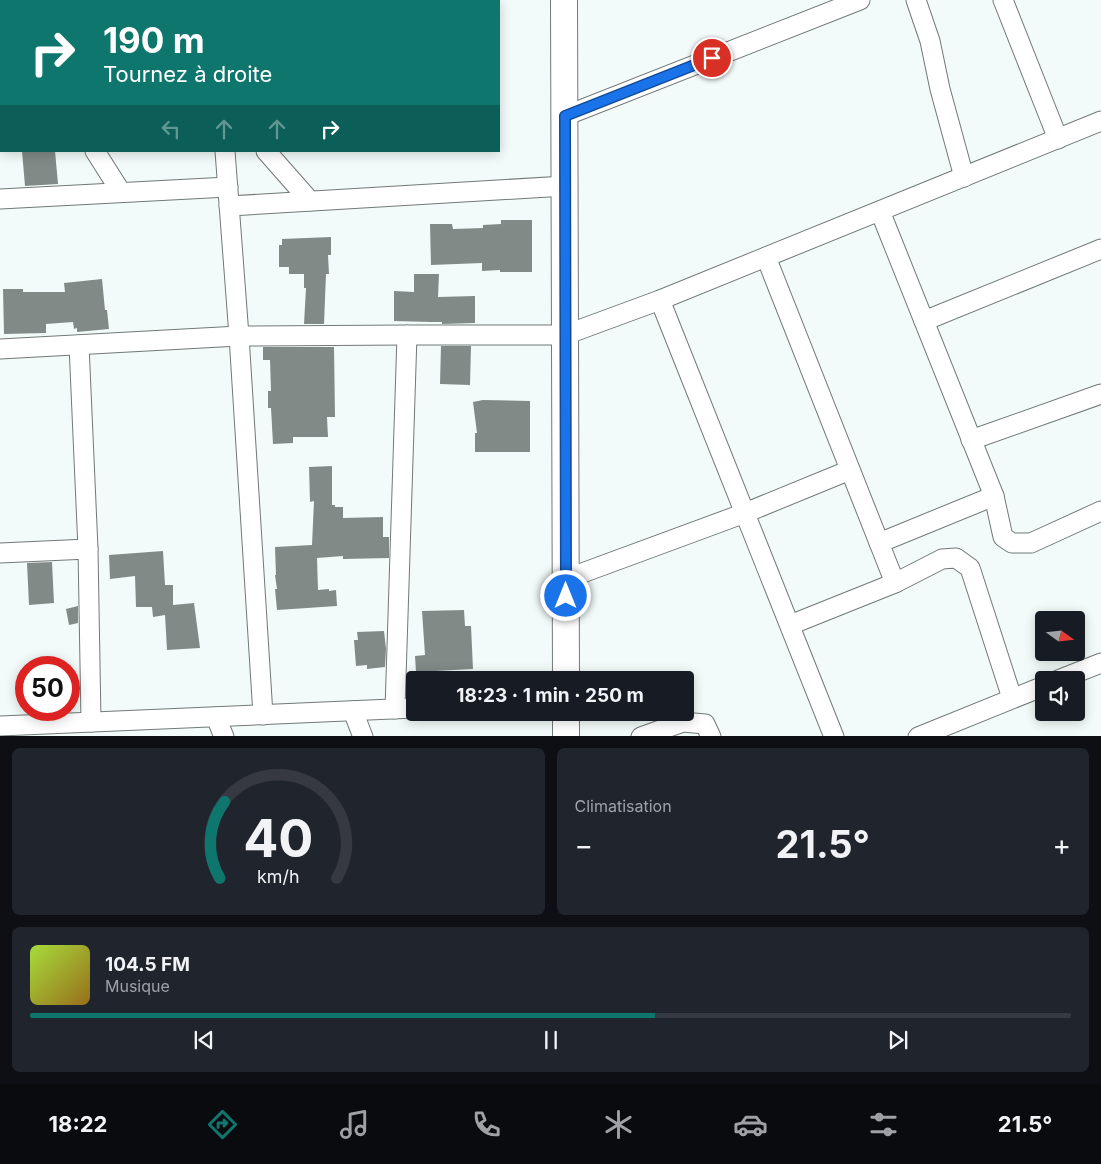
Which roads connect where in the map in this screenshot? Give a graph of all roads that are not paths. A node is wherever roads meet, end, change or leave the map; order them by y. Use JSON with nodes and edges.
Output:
{"nodes":[{"id":1,"x":564,"y":0,"type":"edge"},
{"id":2,"x":860,"y":0,"type":"edge"},
{"id":3,"x":916,"y":0,"type":"edge"},
{"id":4,"x":1003,"y":0,"type":"edge"},
{"id":5,"x":565,"y":116,"type":"junction"},
{"id":6,"x":1101,"y":121,"type":"edge"},
{"id":7,"x":1058,"y":139,"type":"junction"},
{"id":8,"x":96,"y":152,"type":"edge"},
{"id":9,"x":225,"y":152,"type":"edge"},
{"id":10,"x":267,"y":152,"type":"edge"},
{"id":11,"x":964,"y":177,"type":"junction"},
{"id":12,"x":228,"y":186,"type":"junction"},
{"id":13,"x":565,"y":186,"type":"junction"},
{"id":14,"x":121,"y":192,"type":"junction"},
{"id":15,"x":0,"y":199,"type":"edge"},
{"id":16,"x":310,"y":201,"type":"junction"},
{"id":17,"x":229,"y":206,"type":"junction"},
{"id":18,"x":880,"y":211,"type":"junction"},
{"id":19,"x":1101,"y":249,"type":"edge"},
{"id":20,"x":766,"y":257,"type":"junction"},
{"id":21,"x":660,"y":300,"type":"junction"},
{"id":22,"x":924,"y":321,"type":"junction"},
{"id":23,"x":407,"y":334,"type":"junction"},
{"id":24,"x":565,"y":335,"type":"junction"},
{"id":25,"x":239,"y":336,"type":"junction"},
{"id":26,"x":79,"y":345,"type":"junction"},
{"id":27,"x":0,"y":349,"type":"edge"},
{"id":28,"x":1101,"y":394,"type":"edge"},
{"id":29,"x":971,"y":440,"type":"junction"},
{"id":30,"x":850,"y":470,"type":"junction"},
{"id":31,"x":994,"y":496,"type":"junction"},
{"id":32,"x":1101,"y":511,"type":"edge"},
{"id":33,"x":745,"y":513,"type":"junction"},
{"id":34,"x":879,"y":542,"type":"junction"},
{"id":35,"x":88,"y":549,"type":"junction"},
{"id":36,"x":0,"y":553,"type":"edge"},
{"id":37,"x":566,"y":579,"type":"junction"},
{"id":38,"x":895,"y":583,"type":"junction"},
{"id":39,"x":790,"y":625,"type":"junction"},
{"id":40,"x":1101,"y":662,"type":"edge"},
{"id":41,"x":566,"y":671,"type":"edge"},
{"id":42,"x":1080,"y":671,"type":"edge"},
{"id":43,"x":1035,"y":689,"type":"edge"},
{"id":44,"x":1012,"y":698,"type":"junction"},
{"id":45,"x":406,"y":708,"type":"edge"},
{"id":46,"x":395,"y":709,"type":"junction"},
{"id":47,"x":353,"y":711,"type":"junction"},
{"id":48,"x":263,"y":715,"type":"junction"},
{"id":49,"x":216,"y":717,"type":"junction"},
{"id":50,"x":566,"y":721,"type":"edge"},
{"id":51,"x":91,"y":722,"type":"junction"},
{"id":52,"x":0,"y":726,"type":"edge"},
{"id":53,"x":64,"y":730,"type":"edge"},
{"id":54,"x":35,"y":731,"type":"edge"},
{"id":55,"x":224,"y":736,"type":"edge"},
{"id":56,"x":363,"y":736,"type":"edge"},
{"id":57,"x":566,"y":736,"type":"edge"},
{"id":58,"x":642,"y":736,"type":"edge"},
{"id":59,"x":711,"y":736,"type":"edge"},
{"id":60,"x":834,"y":736,"type":"edge"},
{"id":61,"x":918,"y":736,"type":"edge"}],
"edges":[{"from":1,"to":5,"type":"main road"},
{"from":2,"to":5,"type":"street"},
{"from":3,"to":11,"type":"street"},
{"from":4,"to":7,"type":"street"},
{"from":5,"to":13,"type":"main road"},
{"from":6,"to":7,"type":"street"},
{"from":7,"to":11,"type":"street"},
{"from":8,"to":14,"type":"street"},
{"from":9,"to":12,"type":"street"},
{"from":10,"to":16,"type":"street"},
{"from":11,"to":18,"type":"street"},
{"from":12,"to":14,"type":"street"},
{"from":12,"to":17,"type":"street"},
{"from":13,"to":16,"type":"street"},
{"from":13,"to":24,"type":"main road"},
{"from":14,"to":15,"type":"street"},
{"from":16,"to":17,"type":"street"},
{"from":17,"to":25,"type":"street"},
{"from":18,"to":20,"type":"street"},
{"from":18,"to":22,"type":"street"},
{"from":19,"to":22,"type":"street"},
{"from":20,"to":21,"type":"street"},
{"from":20,"to":30,"type":"street"},
{"from":21,"to":24,"type":"street"},
{"from":21,"to":33,"type":"street"},
{"from":22,"to":29,"type":"street"},
{"from":23,"to":24,"type":"street"},
{"from":23,"to":25,"type":"street"},
{"from":23,"to":46,"type":"street"},
{"from":24,"to":37,"type":"main road"},
{"from":25,"to":26,"type":"street"},
{"from":25,"to":48,"type":"street"},
{"from":26,"to":27,"type":"street"},
{"from":26,"to":35,"type":"street"},
{"from":28,"to":29,"type":"street"},
{"from":29,"to":31,"type":"street"},
{"from":30,"to":33,"type":"street"},
{"from":30,"to":34,"type":"street"},
{"from":31,"to":32,"type":"street"},
{"from":31,"to":34,"type":"street"},
{"from":33,"to":37,"type":"street"},
{"from":33,"to":39,"type":"street"},
{"from":34,"to":38,"type":"street"},
{"from":35,"to":36,"type":"street"},
{"from":35,"to":51,"type":"street"},
{"from":37,"to":41,"type":"main road"},
{"from":38,"to":39,"type":"street"},
{"from":38,"to":44,"type":"street"},
{"from":39,"to":60,"type":"street"},
{"from":40,"to":42,"type":"street"},
{"from":43,"to":44,"type":"street"},
{"from":44,"to":61,"type":"street"},
{"from":45,"to":46,"type":"street"},
{"from":46,"to":47,"type":"street"},
{"from":47,"to":48,"type":"street"},
{"from":47,"to":56,"type":"street"},
{"from":48,"to":49,"type":"street"},
{"from":49,"to":51,"type":"street"},
{"from":49,"to":55,"type":"street"},
{"from":50,"to":57,"type":"main road"},
{"from":51,"to":53,"type":"street"},
{"from":52,"to":54,"type":"street"},
{"from":53,"to":54,"type":"street"},
{"from":58,"to":59,"type":"street"}]}
